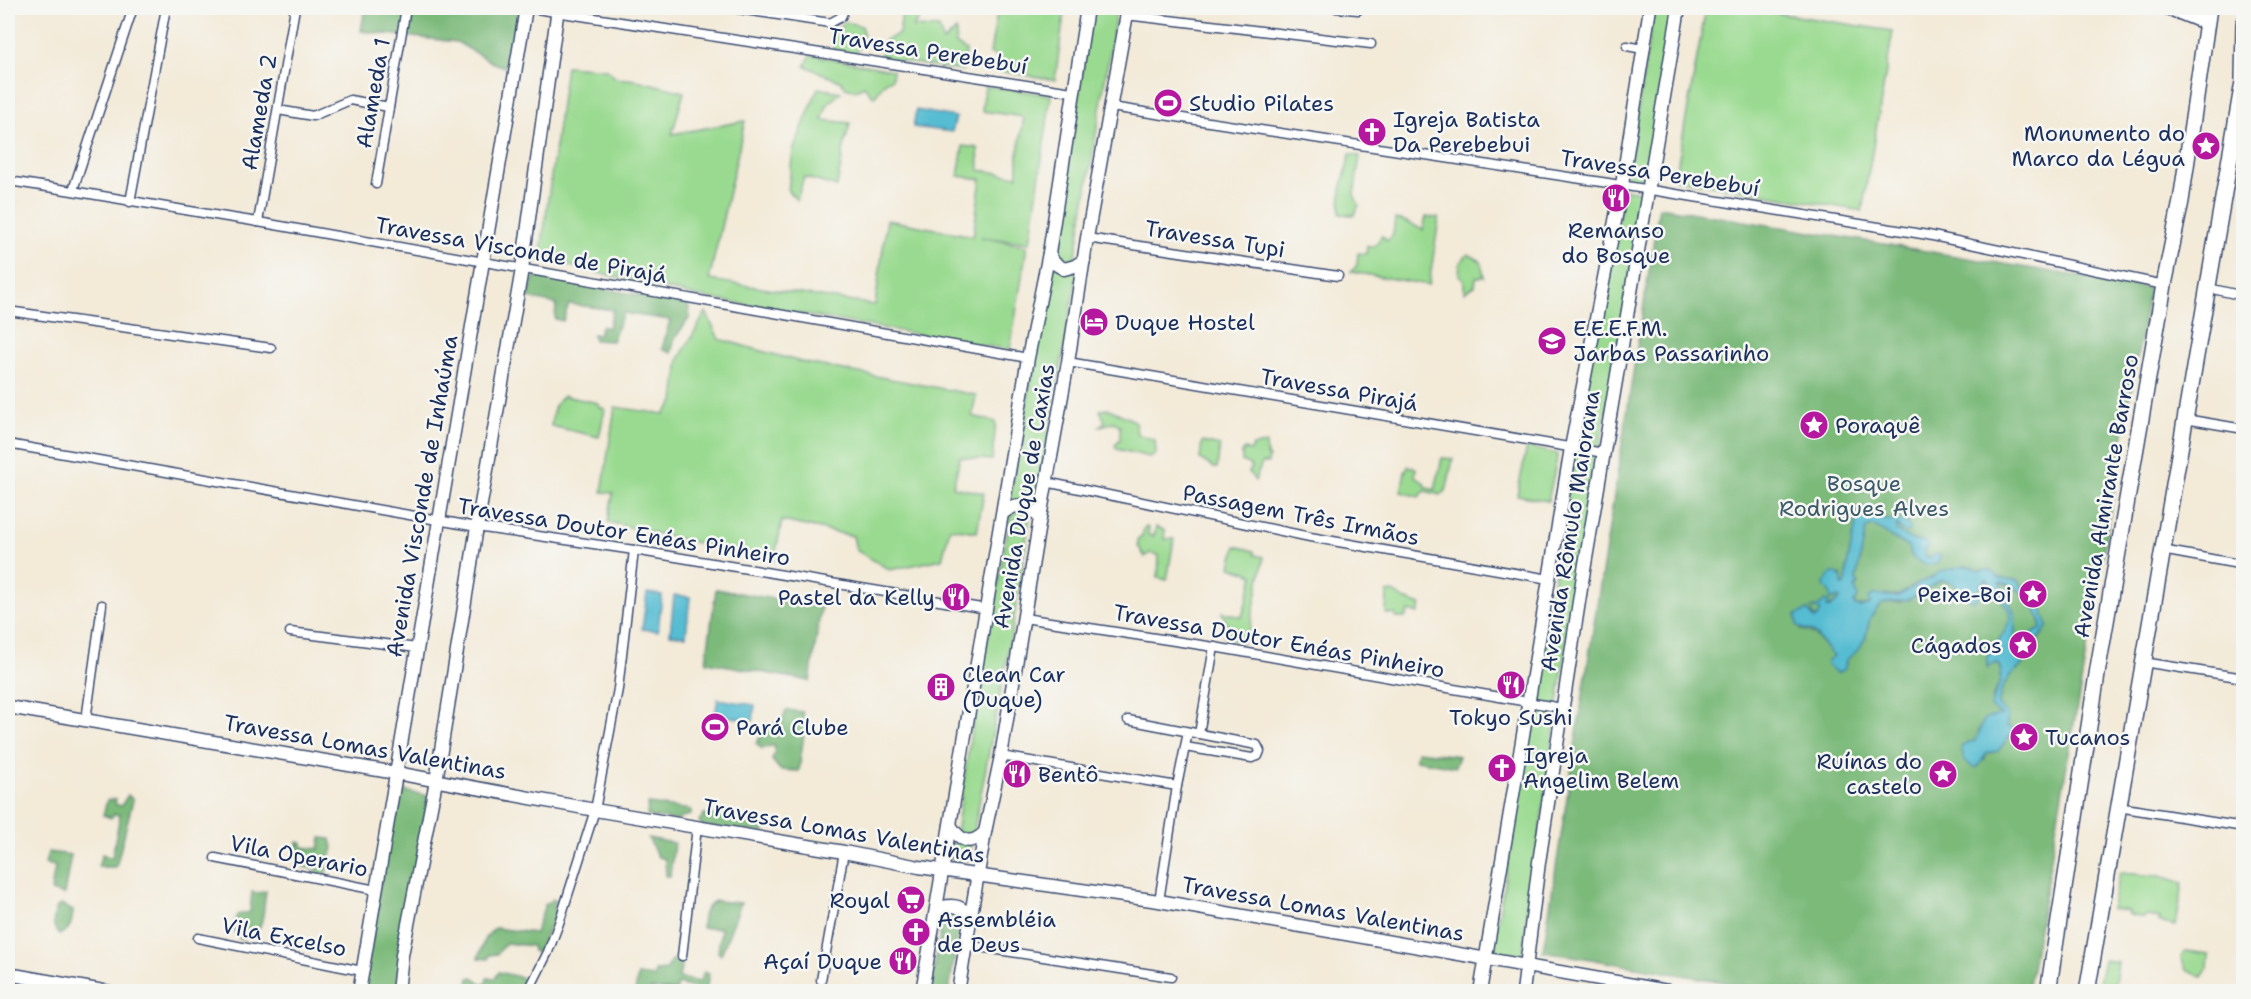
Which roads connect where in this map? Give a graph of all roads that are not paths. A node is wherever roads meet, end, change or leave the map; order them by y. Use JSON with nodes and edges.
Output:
{"nodes":[{"id":1,"x":132,"y":8,"type":"edge"},
{"id":2,"x":166,"y":8,"type":"edge"},
{"id":3,"x":295,"y":8,"type":"edge"},
{"id":4,"x":406,"y":8,"type":"edge"},
{"id":5,"x":528,"y":8,"type":"edge"},
{"id":6,"x":732,"y":8,"type":"edge"},
{"id":7,"x":845,"y":8,"type":"edge"},
{"id":8,"x":1087,"y":8,"type":"edge"},
{"id":9,"x":1336,"y":8,"type":"edge"},
{"id":10,"x":1650,"y":8,"type":"edge"},
{"id":11,"x":1679,"y":8,"type":"edge"},
{"id":12,"x":2175,"y":8,"type":"edge"},
{"id":13,"x":2209,"y":8,"type":"edge"},
{"id":14,"x":558,"y":10,"type":"edge"},
{"id":15,"x":1358,"y":10,"type":"dead end"},
{"id":16,"x":1127,"y":11,"type":"edge"},
{"id":17,"x":2244,"y":23,"type":"edge"},
{"id":18,"x":2207,"y":24,"type":"junction"},
{"id":19,"x":1371,"y":44,"type":"dead end"},
{"id":20,"x":1627,"y":46,"type":"dead end"},
{"id":21,"x":1643,"y":49,"type":"junction"},
{"id":22,"x":2243,"y":78,"type":"edge"},
{"id":23,"x":1072,"y":92,"type":"junction"},
{"id":24,"x":1111,"y":106,"type":"junction"},
{"id":25,"x":389,"y":107,"type":"junction"},
{"id":26,"x":278,"y":110,"type":"junction"},
{"id":27,"x":8,"y":181,"type":"edge"},
{"id":28,"x":376,"y":184,"type":"dead end"},
{"id":29,"x":1622,"y":185,"type":"junction"},
{"id":30,"x":73,"y":190,"type":"junction"},
{"id":31,"x":1650,"y":190,"type":"junction"},
{"id":32,"x":130,"y":202,"type":"junction"},
{"id":33,"x":258,"y":222,"type":"junction"},
{"id":34,"x":1087,"y":238,"type":"junction"},
{"id":35,"x":1049,"y":253,"type":"junction"},
{"id":36,"x":1084,"y":260,"type":"junction"},
{"id":37,"x":483,"y":261,"type":"junction"},
{"id":38,"x":522,"y":269,"type":"junction"},
{"id":39,"x":1338,"y":276,"type":"dead end"},
{"id":40,"x":2164,"y":285,"type":"junction"},
{"id":41,"x":2208,"y":288,"type":"junction"},
{"id":42,"x":2244,"y":296,"type":"edge"},
{"id":43,"x":8,"y":311,"type":"edge"},
{"id":44,"x":272,"y":348,"type":"dead end"},
{"id":45,"x":1028,"y":358,"type":"junction"},
{"id":46,"x":1068,"y":362,"type":"junction"},
{"id":47,"x":2185,"y":419,"type":"junction"},
{"id":48,"x":2244,"y":429,"type":"edge"},
{"id":49,"x":8,"y":444,"type":"edge"},
{"id":50,"x":1571,"y":448,"type":"junction"},
{"id":51,"x":1604,"y":453,"type":"junction"},
{"id":52,"x":1046,"y":482,"type":"junction"},
{"id":53,"x":1003,"y":513,"type":"junction"},
{"id":54,"x":1040,"y":518,"type":"junction"},
{"id":55,"x":439,"y":521,"type":"junction"},
{"id":56,"x":477,"y":527,"type":"junction"},
{"id":57,"x":634,"y":550,"type":"junction"},
{"id":58,"x":2162,"y":550,"type":"junction"},
{"id":59,"x":2244,"y":565,"type":"edge"},
{"id":60,"x":1549,"y":579,"type":"junction"},
{"id":61,"x":102,"y":604,"type":"dead end"},
{"id":62,"x":987,"y":609,"type":"junction"},
{"id":63,"x":1024,"y":618,"type":"junction"},
{"id":64,"x":290,"y":632,"type":"dead end"},
{"id":65,"x":1214,"y":647,"type":"junction"},
{"id":66,"x":417,"y":648,"type":"junction"},
{"id":67,"x":2143,"y":662,"type":"junction"},
{"id":68,"x":2244,"y":678,"type":"edge"},
{"id":69,"x":1528,"y":702,"type":"junction"},
{"id":70,"x":8,"y":707,"type":"edge"},
{"id":71,"x":1562,"y":708,"type":"junction"},
{"id":72,"x":86,"y":720,"type":"junction"},
{"id":73,"x":1128,"y":720,"type":"dead end"},
{"id":74,"x":1188,"y":732,"type":"junction"},
{"id":75,"x":1199,"y":734,"type":"junction"},
{"id":76,"x":1185,"y":747,"type":"junction"},
{"id":77,"x":1001,"y":756,"type":"junction"},
{"id":78,"x":396,"y":773,"type":"junction"},
{"id":79,"x":436,"y":781,"type":"junction"},
{"id":80,"x":1177,"y":786,"type":"junction"},
{"id":81,"x":2118,"y":807,"type":"junction"},
{"id":82,"x":594,"y":810,"type":"junction"},
{"id":83,"x":950,"y":825,"type":"junction"},
{"id":84,"x":697,"y":827,"type":"junction"},
{"id":85,"x":2244,"y":827,"type":"edge"},
{"id":86,"x":985,"y":832,"type":"junction"},
{"id":87,"x":844,"y":852,"type":"junction"},
{"id":88,"x":215,"y":858,"type":"dead end"},
{"id":89,"x":943,"y":870,"type":"junction"},
{"id":90,"x":978,"y":875,"type":"junction"},
{"id":91,"x":375,"y":890,"type":"junction"},
{"id":92,"x":1160,"y":901,"type":"junction"},
{"id":93,"x":970,"y":916,"type":"junction"},
{"id":94,"x":935,"y":917,"type":"junction"},
{"id":95,"x":198,"y":938,"type":"dead end"},
{"id":96,"x":966,"y":945,"type":"junction"},
{"id":97,"x":682,"y":956,"type":"dead end"},
{"id":98,"x":1486,"y":958,"type":"junction"},
{"id":99,"x":1526,"y":965,"type":"junction"},
{"id":100,"x":362,"y":971,"type":"junction"},
{"id":101,"x":8,"y":974,"type":"edge"},
{"id":102,"x":1171,"y":976,"type":"dead end"},
{"id":103,"x":821,"y":980,"type":"dead end"},
{"id":104,"x":1605,"y":986,"type":"edge"},
{"id":105,"x":109,"y":992,"type":"edge"},
{"id":106,"x":359,"y":992,"type":"edge"},
{"id":107,"x":398,"y":992,"type":"edge"},
{"id":108,"x":528,"y":992,"type":"edge"},
{"id":109,"x":922,"y":992,"type":"edge"},
{"id":110,"x":958,"y":992,"type":"edge"},
{"id":111,"x":1480,"y":992,"type":"edge"},
{"id":112,"x":1523,"y":992,"type":"edge"},
{"id":113,"x":1674,"y":992,"type":"edge"},
{"id":114,"x":2048,"y":992,"type":"edge"},
{"id":115,"x":2087,"y":992,"type":"edge"}],
"edges":[{"from":1,"to":30,"type":"street"},
{"from":2,"to":32,"type":"street"},
{"from":3,"to":26,"type":"street","name":"Alameda 2"},
{"from":4,"to":25,"type":"street","name":"Alameda 1"},
{"from":5,"to":14,"type":"street","name":"Travessa Perebebuí"},
{"from":5,"to":37,"type":"street","name":"Avenida Visconde de Inhaúma"},
{"from":6,"to":7,"type":"street"},
{"from":8,"to":23,"type":"street","name":"Avenida Duque de Caxias"},
{"from":9,"to":15,"type":"street"},
{"from":10,"to":21,"type":"street","name":"Avenida Rômulo Maiorana"},
{"from":11,"to":31,"type":"street","name":"Avenida Rômulo Maiorana"},
{"from":12,"to":18,"type":"street"},
{"from":13,"to":18,"type":"highway","name":"Avenida Almirante Barroso"},
{"from":14,"to":23,"type":"street","name":"Travessa Perebebuí"},
{"from":14,"to":38,"type":"street"},
{"from":16,"to":19,"type":"street"},
{"from":16,"to":24,"type":"street","name":"Avenida Duque de Caxias"},
{"from":17,"to":22,"type":"highway"},
{"from":18,"to":40,"type":"highway","name":"Avenida Almirante Barroso"},
{"from":20,"to":21,"type":"street"},
{"from":21,"to":29,"type":"street","name":"Avenida Rômulo Maiorana"},
{"from":22,"to":41,"type":"highway"},
{"from":23,"to":35,"type":"street","name":"Avenida Duque de Caxias"},
{"from":24,"to":29,"type":"street","name":"Travessa Perebebuí"},
{"from":24,"to":34,"type":"street","name":"Avenida Duque de Caxias"},
{"from":25,"to":26,"type":"street"},
{"from":25,"to":28,"type":"street","name":"Alameda 1"},
{"from":26,"to":33,"type":"street","name":"Alameda 2"},
{"from":27,"to":30,"type":"street","name":"Travessa Visconde de Pirajá"},
{"from":29,"to":31,"type":"street","name":"Travessa Perebebuí"},
{"from":29,"to":50,"type":"street","name":"Avenida Rômulo Maiorana"},
{"from":30,"to":32,"type":"street","name":"Travessa Visconde de Pirajá"},
{"from":31,"to":40,"type":"street","name":"Travessa Perebebuí"},
{"from":31,"to":51,"type":"street","name":"Avenida Rômulo Maiorana"},
{"from":32,"to":33,"type":"street","name":"Travessa Visconde de Pirajá"},
{"from":33,"to":37,"type":"street","name":"Travessa Visconde de Pirajá"},
{"from":34,"to":36,"type":"street","name":"Avenida Duque de Caxias"},
{"from":34,"to":39,"type":"street","name":"Travessa Tupi"},
{"from":35,"to":36,"type":"street"},
{"from":35,"to":45,"type":"street","name":"Avenida Duque de Caxias"},
{"from":36,"to":46,"type":"street","name":"Avenida Duque de Caxias"},
{"from":37,"to":38,"type":"street","name":"Travessa Visconde de Pirajá"},
{"from":37,"to":55,"type":"street","name":"Avenida Visconde de Inhaúma"},
{"from":38,"to":45,"type":"street","name":"Travessa Visconde de Pirajá"},
{"from":38,"to":56,"type":"street"},
{"from":40,"to":114,"type":"highway","name":"Avenida Almirante Barroso"},
{"from":41,"to":42,"type":"street"},
{"from":41,"to":47,"type":"highway"},
{"from":43,"to":44,"type":"street"},
{"from":45,"to":53,"type":"street","name":"Avenida Duque de Caxias"},
{"from":46,"to":50,"type":"street","name":"Travessa Pirajá"},
{"from":46,"to":52,"type":"street","name":"Avenida Duque de Caxias"},
{"from":47,"to":48,"type":"street"},
{"from":47,"to":58,"type":"highway"},
{"from":49,"to":55,"type":"street","name":"Travessa Doutor Enéas Pinheiro"},
{"from":50,"to":51,"type":"street","name":"Travessa Pirajá"},
{"from":50,"to":60,"type":"street","name":"Avenida Rômulo Maiorana"},
{"from":51,"to":71,"type":"street","name":"Avenida Rômulo Maiorana"},
{"from":52,"to":54,"type":"street","name":"Avenida Duque de Caxias"},
{"from":52,"to":60,"type":"street","name":"Passagem Três Irmãos"},
{"from":53,"to":54,"type":"street"},
{"from":53,"to":62,"type":"street","name":"Avenida Duque de Caxias"},
{"from":54,"to":63,"type":"street","name":"Avenida Duque de Caxias"},
{"from":55,"to":56,"type":"street","name":"Travessa Doutor Enéas Pinheiro"},
{"from":55,"to":66,"type":"street","name":"Avenida Visconde de Inhaúma"},
{"from":56,"to":57,"type":"street","name":"Travessa Doutor Enéas Pinheiro"},
{"from":56,"to":79,"type":"street"},
{"from":57,"to":62,"type":"street","name":"Travessa Doutor Enéas Pinheiro"},
{"from":57,"to":82,"type":"street"},
{"from":58,"to":59,"type":"street"},
{"from":58,"to":67,"type":"highway"},
{"from":60,"to":69,"type":"street","name":"Avenida Rômulo Maiorana"},
{"from":61,"to":72,"type":"street"},
{"from":62,"to":83,"type":"street","name":"Avenida Duque de Caxias"},
{"from":63,"to":65,"type":"street","name":"Travessa Doutor Enéas Pinheiro"},
{"from":63,"to":77,"type":"street","name":"Avenida Duque de Caxias"},
{"from":64,"to":66,"type":"street"},
{"from":65,"to":69,"type":"street","name":"Travessa Doutor Enéas Pinheiro"},
{"from":65,"to":75,"type":"street"},
{"from":66,"to":78,"type":"street","name":"Avenida Visconde de Inhaúma"},
{"from":67,"to":68,"type":"street"},
{"from":67,"to":81,"type":"highway"},
{"from":69,"to":71,"type":"street","name":"Travessa Doutor Enéas Pinheiro"},
{"from":69,"to":98,"type":"street","name":"Avenida Rômulo Maiorana"},
{"from":70,"to":72,"type":"street","name":"Travessa Lomas Valentinas"},
{"from":71,"to":99,"type":"street","name":"Avenida Rômulo Maiorana"},
{"from":72,"to":78,"type":"street","name":"Travessa Lomas Valentinas"},
{"from":73,"to":74,"type":"street"},
{"from":74,"to":75,"type":"street"},
{"from":74,"to":76,"type":"street"},
{"from":75,"to":76,"type":"street"},
{"from":76,"to":80,"type":"street"},
{"from":77,"to":80,"type":"street"},
{"from":77,"to":86,"type":"street","name":"Avenida Duque de Caxias"},
{"from":78,"to":79,"type":"street","name":"Travessa Lomas Valentinas"},
{"from":78,"to":91,"type":"street","name":"Avenida Visconde de Inhaúma"},
{"from":79,"to":82,"type":"street","name":"Travessa Lomas Valentinas"},
{"from":79,"to":107,"type":"street"},
{"from":80,"to":92,"type":"street"},
{"from":81,"to":85,"type":"street"},
{"from":81,"to":115,"type":"highway"},
{"from":82,"to":84,"type":"street","name":"Travessa Lomas Valentinas"},
{"from":82,"to":108,"type":"street"},
{"from":83,"to":86,"type":"street"},
{"from":83,"to":89,"type":"street","name":"Avenida Duque de Caxias"},
{"from":84,"to":87,"type":"street","name":"Travessa Lomas Valentinas"},
{"from":84,"to":97,"type":"street"},
{"from":86,"to":90,"type":"street","name":"Avenida Duque de Caxias"},
{"from":87,"to":89,"type":"street","name":"Travessa Lomas Valentinas"},
{"from":87,"to":103,"type":"street"},
{"from":88,"to":91,"type":"street","name":"Vila Operario"},
{"from":89,"to":90,"type":"street","name":"Travessa Lomas Valentinas"},
{"from":89,"to":94,"type":"street","name":"Avenida Duque de Caxias"},
{"from":90,"to":92,"type":"street","name":"Travessa Lomas Valentinas"},
{"from":90,"to":93,"type":"street","name":"Avenida Duque de Caxias"},
{"from":91,"to":100,"type":"street","name":"Avenida Visconde de Inhaúma"},
{"from":92,"to":98,"type":"street","name":"Travessa Lomas Valentinas"},
{"from":93,"to":94,"type":"street"},
{"from":93,"to":96,"type":"street","name":"Avenida Duque de Caxias"},
{"from":94,"to":109,"type":"street","name":"Avenida Duque de Caxias"},
{"from":95,"to":100,"type":"street","name":"Vila Excelso"},
{"from":96,"to":102,"type":"street"},
{"from":96,"to":110,"type":"street","name":"Avenida Duque de Caxias"},
{"from":98,"to":99,"type":"street","name":"Travessa Lomas Valentinas"},
{"from":98,"to":111,"type":"street","name":"Avenida Rômulo Maiorana"},
{"from":99,"to":104,"type":"street","name":"Travessa Lomas Valentinas"},
{"from":99,"to":112,"type":"street","name":"Avenida Rômulo Maiorana"},
{"from":100,"to":106,"type":"street","name":"Avenida Visconde de Inhaúma"},
{"from":101,"to":105,"type":"street"},
{"from":104,"to":113,"type":"street","name":"Travessa Lomas Valentinas"}]}
